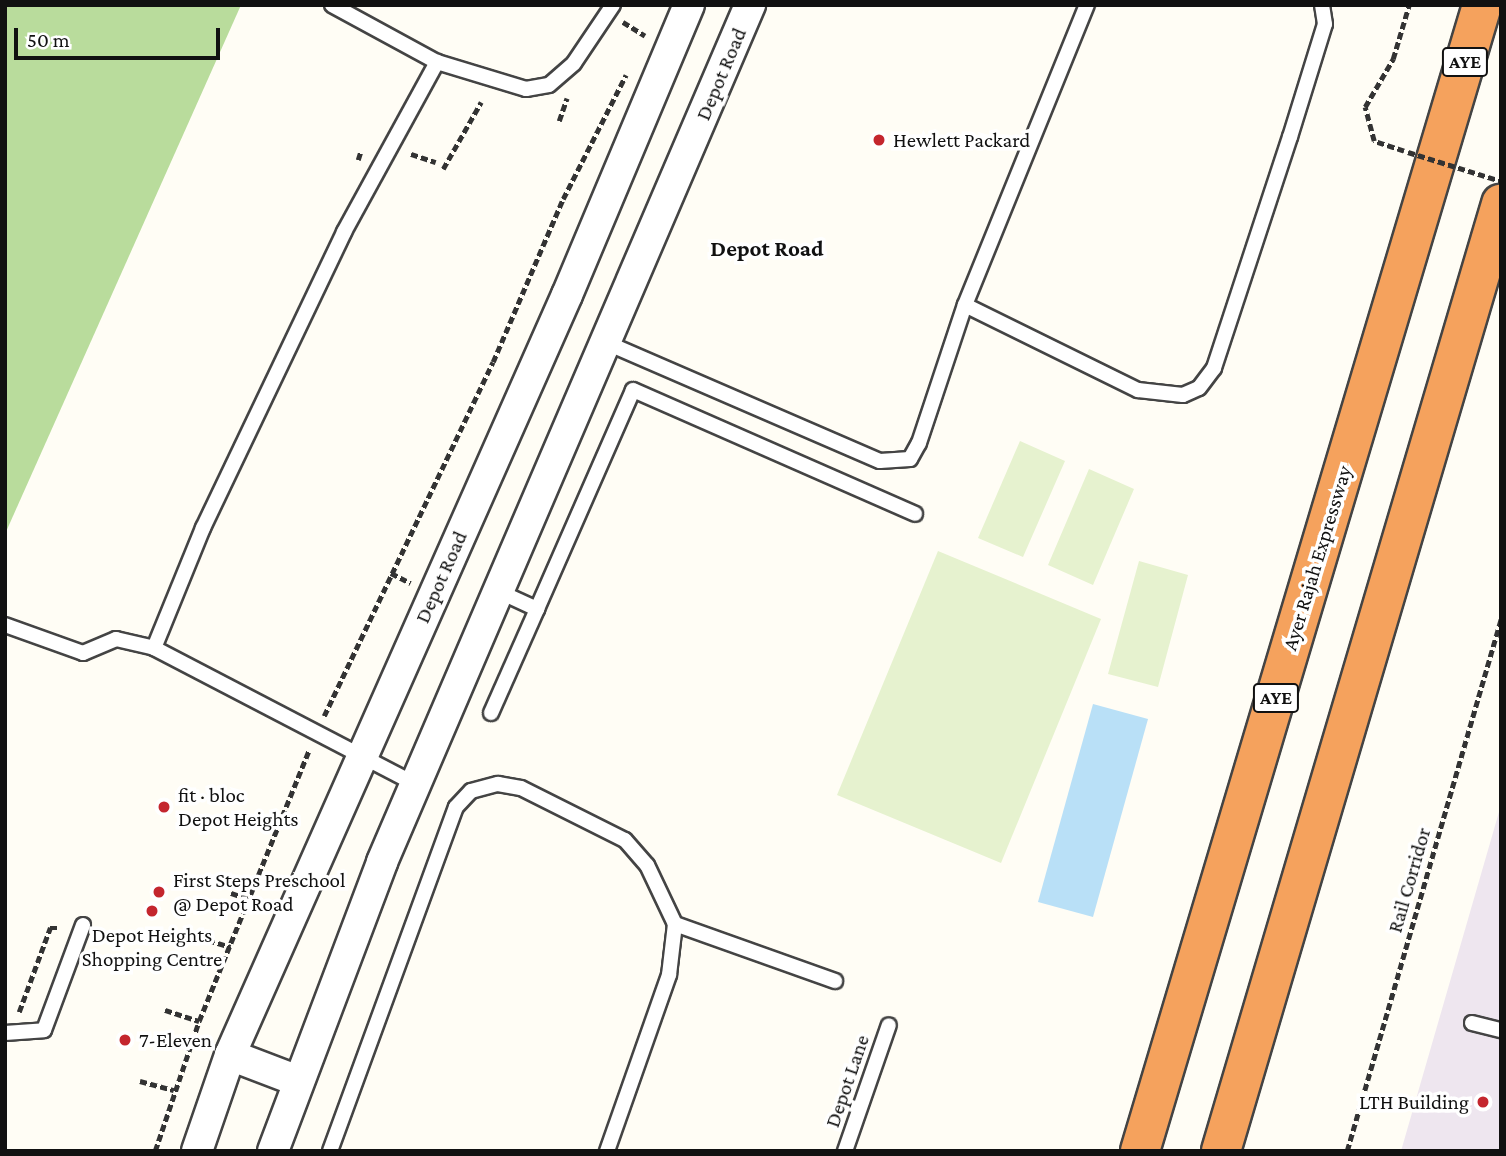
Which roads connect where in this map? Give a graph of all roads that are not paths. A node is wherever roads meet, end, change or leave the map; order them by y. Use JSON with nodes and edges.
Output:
{"nodes":[{"id":1,"x":332,"y":5,"type":"edge"},
{"id":2,"x":613,"y":5,"type":"edge"},
{"id":3,"x":689,"y":5,"type":"edge"},
{"id":4,"x":750,"y":5,"type":"edge"},
{"id":5,"x":1087,"y":5,"type":"edge"},
{"id":6,"x":1322,"y":5,"type":"edge"},
{"id":7,"x":1482,"y":5,"type":"edge"},
{"id":8,"x":437,"y":62,"type":"junction"},
{"id":9,"x":1501,"y":204,"type":"edge"},
{"id":10,"x":965,"y":305,"type":"junction"},
{"id":11,"x":607,"y":343,"type":"junction"},
{"id":12,"x":915,"y":514,"type":"dead end"},
{"id":13,"x":500,"y":592,"type":"junction"},
{"id":14,"x":537,"y":610,"type":"junction"},
{"id":15,"x":5,"y":625,"type":"edge"},
{"id":16,"x":154,"y":648,"type":"junction"},
{"id":17,"x":491,"y":713,"type":"dead end"},
{"id":18,"x":363,"y":754,"type":"junction"},
{"id":19,"x":417,"y":785,"type":"junction"},
{"id":20,"x":675,"y":924,"type":"junction"},
{"id":21,"x":83,"y":926,"type":"road end"},
{"id":22,"x":835,"y":981,"type":"dead end"},
{"id":23,"x":1472,"y":1023,"type":"dead end"},
{"id":24,"x":889,"y":1025,"type":"dead end"},
{"id":25,"x":1501,"y":1030,"type":"edge"},
{"id":26,"x":5,"y":1034,"type":"edge"},
{"id":27,"x":230,"y":1055,"type":"junction"},
{"id":28,"x":298,"y":1081,"type":"junction"},
{"id":29,"x":197,"y":1151,"type":"edge"},
{"id":30,"x":273,"y":1151,"type":"edge"},
{"id":31,"x":330,"y":1151,"type":"edge"},
{"id":32,"x":607,"y":1151,"type":"edge"},
{"id":33,"x":845,"y":1151,"type":"edge"},
{"id":34,"x":1140,"y":1151,"type":"edge"},
{"id":35,"x":1221,"y":1151,"type":"edge"}],
"edges":[{"from":1,"to":8,"type":"lane"},
{"from":2,"to":8,"type":"lane"},
{"from":3,"to":18,"type":"street","name":"Depot Road"},
{"from":4,"to":11,"type":"street","name":"Depot Road"},
{"from":5,"to":10,"type":"lane"},
{"from":6,"to":10,"type":"lane"},
{"from":7,"to":34,"type":"highway","name":"Ayer Rajah Expressway","number":"AYE"},
{"from":8,"to":16,"type":"lane"},
{"from":9,"to":35,"type":"highway"},
{"from":10,"to":11,"type":"lane"},
{"from":11,"to":13,"type":"street","name":"Depot Road"},
{"from":12,"to":14,"type":"lane"},
{"from":13,"to":14,"type":"lane"},
{"from":13,"to":19,"type":"street","name":"Depot Road"},
{"from":14,"to":17,"type":"lane"},
{"from":15,"to":16,"type":"lane"},
{"from":16,"to":18,"type":"lane"},
{"from":18,"to":19,"type":"lane"},
{"from":18,"to":27,"type":"street","name":"Depot Road"},
{"from":19,"to":28,"type":"street","name":"Depot Road"},
{"from":20,"to":22,"type":"lane"},
{"from":20,"to":31,"type":"lane"},
{"from":20,"to":32,"type":"lane"},
{"from":21,"to":26,"type":"lane"},
{"from":23,"to":25,"type":"lane"},
{"from":24,"to":33,"type":"lane","name":"Depot Lane"},
{"from":27,"to":28,"type":"street"},
{"from":27,"to":29,"type":"street","name":"Depot Road"},
{"from":28,"to":30,"type":"street","name":"Depot Road"}]}
